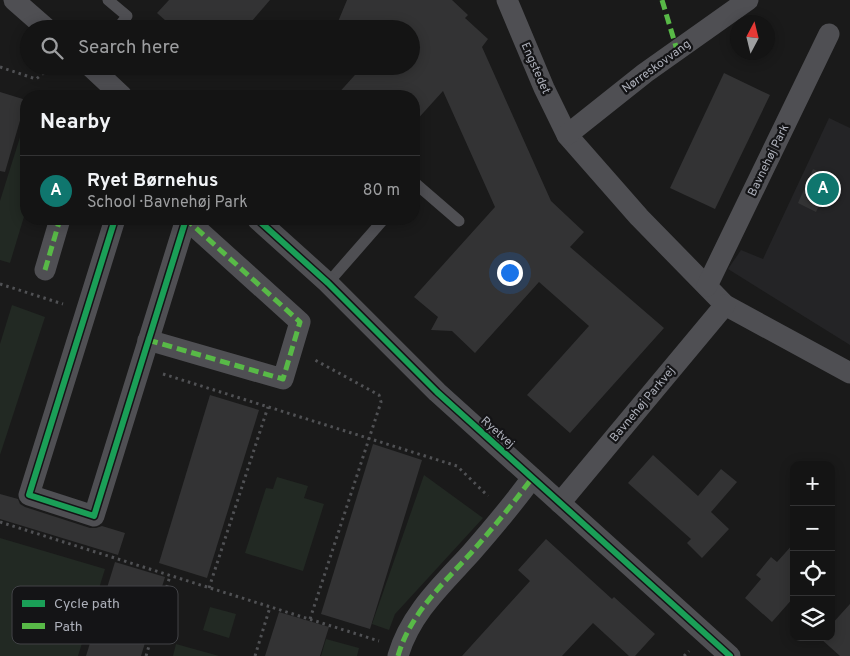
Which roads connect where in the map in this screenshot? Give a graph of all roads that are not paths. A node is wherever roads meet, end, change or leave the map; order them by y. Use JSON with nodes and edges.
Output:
{"nodes":[{"id":1,"x":14,"y":0,"type":"edge"},
{"id":2,"x":108,"y":0,"type":"edge"},
{"id":3,"x":507,"y":0,"type":"edge"},
{"id":4,"x":748,"y":0,"type":"edge"},
{"id":5,"x":37,"y":20,"type":"edge"},
{"id":6,"x":124,"y":20,"type":"edge"},
{"id":7,"x":829,"y":34,"type":"dead end"},
{"id":8,"x":100,"y":75,"type":"edge"},
{"id":9,"x":116,"y":90,"type":"edge"},
{"id":10,"x":567,"y":135,"type":"junction"},
{"id":11,"x":420,"y":186,"type":"edge"},
{"id":12,"x":459,"y":221,"type":"dead end"},
{"id":13,"x":58,"y":225,"type":"edge"},
{"id":14,"x":113,"y":225,"type":"edge"},
{"id":15,"x":184,"y":225,"type":"edge"},
{"id":16,"x":193,"y":225,"type":"edge"},
{"id":17,"x":264,"y":225,"type":"edge"},
{"id":18,"x":379,"y":225,"type":"edge"},
{"id":19,"x":45,"y":270,"type":"dead end"},
{"id":20,"x":328,"y":282,"type":"junction"},
{"id":21,"x":706,"y":286,"type":"junction"},
{"id":22,"x":724,"y":305,"type":"junction"},
{"id":23,"x":148,"y":340,"type":"junction"},
{"id":24,"x":850,"y":373,"type":"edge"},
{"id":25,"x":532,"y":478,"type":"junction"},
{"id":26,"x":560,"y":502,"type":"junction"},
{"id":27,"x":400,"y":649,"type":"edge"},
{"id":28,"x":730,"y":656,"type":"edge"}],
"edges":[{"from":1,"to":5,"type":"street"},
{"from":2,"to":6,"type":"lane"},
{"from":3,"to":10,"type":"street","name":"Engstedet"},
{"from":4,"to":10,"type":"street","name":"Nørreskovvang"},
{"from":7,"to":21,"type":"street","name":"Bavnehøj Park"},
{"from":8,"to":9,"type":"street"},
{"from":10,"to":21,"type":"street"},
{"from":11,"to":12,"type":"lane"},
{"from":13,"to":19,"type":"street"},
{"from":14,"to":23,"type":"street"},
{"from":15,"to":23,"type":"street"},
{"from":16,"to":23,"type":"street"},
{"from":17,"to":20,"type":"street","name":"Ryetvej"},
{"from":18,"to":20,"type":"lane"},
{"from":20,"to":25,"type":"street","name":"Ryetvej"},
{"from":21,"to":22,"type":"street"},
{"from":22,"to":24,"type":"street"},
{"from":22,"to":26,"type":"street","name":"Bavnehøj Parkvej"},
{"from":25,"to":26,"type":"street","name":"Ryetvej"},
{"from":25,"to":27,"type":"street"},
{"from":26,"to":28,"type":"street","name":"Ryetvej"}]}
